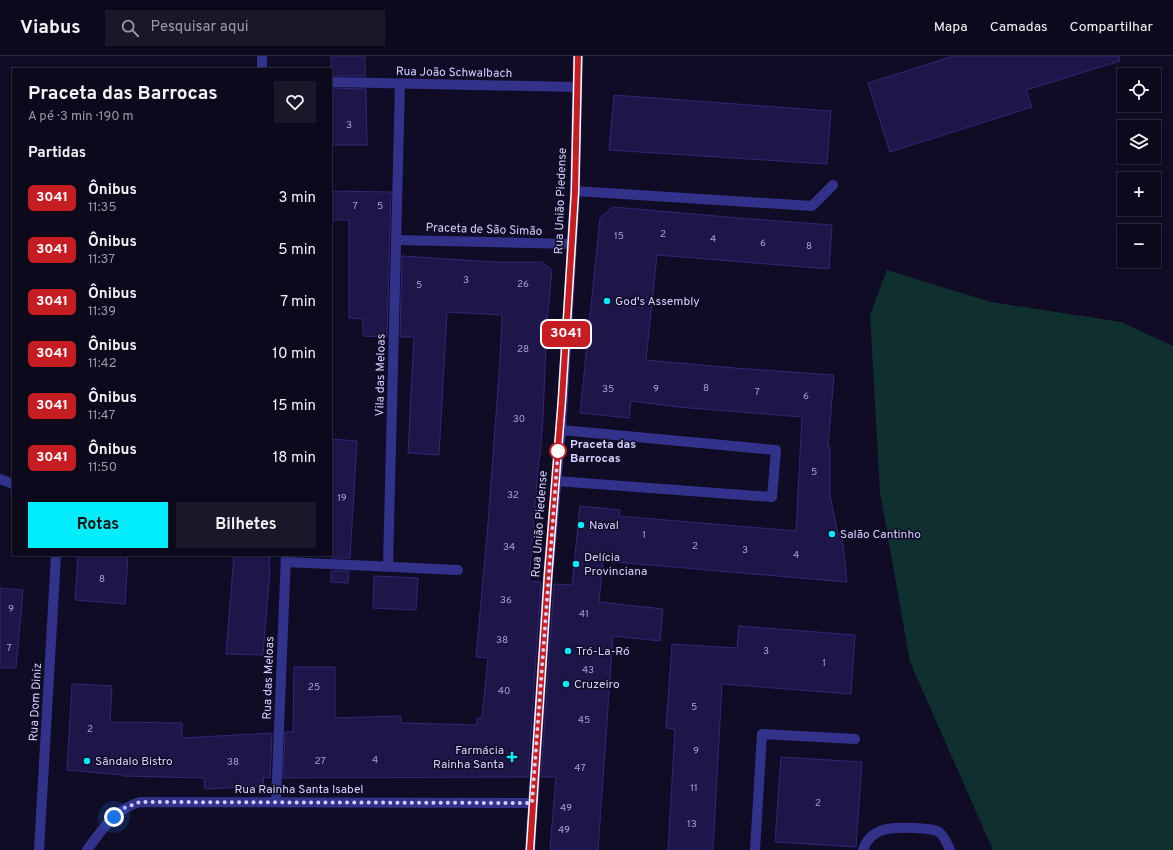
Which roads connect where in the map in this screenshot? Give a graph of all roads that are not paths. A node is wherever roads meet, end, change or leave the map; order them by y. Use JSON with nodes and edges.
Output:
{"nodes":[{"id":1,"x":262,"y":56,"type":"edge"},
{"id":2,"x":578,"y":56,"type":"edge"},
{"id":3,"x":262,"y":68,"type":"edge"},
{"id":4,"x":332,"y":82,"type":"edge"},
{"id":5,"x":400,"y":84,"type":"junction"},
{"id":6,"x":577,"y":87,"type":"junction"},
{"id":7,"x":833,"y":185,"type":"dead end"},
{"id":8,"x":575,"y":192,"type":"junction"},
{"id":9,"x":396,"y":240,"type":"junction"},
{"id":10,"x":572,"y":244,"type":"junction"},
{"id":11,"x":560,"y":430,"type":"junction"},
{"id":12,"x":0,"y":479,"type":"edge"},
{"id":13,"x":556,"y":481,"type":"junction"},
{"id":14,"x":12,"y":484,"type":"edge"},
{"id":15,"x":56,"y":556,"type":"edge"},
{"id":16,"x":286,"y":558,"type":"edge"},
{"id":17,"x":388,"y":566,"type":"junction"},
{"id":18,"x":458,"y":570,"type":"dead end"},
{"id":19,"x":855,"y":739,"type":"dead end"},
{"id":20,"x":276,"y":802,"type":"junction"},
{"id":21,"x":532,"y":803,"type":"junction"},
{"id":22,"x":39,"y":850,"type":"edge"},
{"id":23,"x":87,"y":850,"type":"edge"},
{"id":24,"x":530,"y":850,"type":"edge"},
{"id":25,"x":755,"y":850,"type":"edge"},
{"id":26,"x":864,"y":850,"type":"edge"},
{"id":27,"x":950,"y":850,"type":"edge"}],
"edges":[{"from":1,"to":3,"type":"street"},
{"from":2,"to":6,"type":"street","name":"Rua União Piedense"},
{"from":4,"to":5,"type":"street","name":"Rua João Schwalbach"},
{"from":5,"to":6,"type":"street","name":"Rua João Schwalbach"},
{"from":5,"to":9,"type":"street","name":"Vila das Meloas"},
{"from":6,"to":8,"type":"street","name":"Rua União Piedense"},
{"from":7,"to":8,"type":"street"},
{"from":8,"to":10,"type":"street","name":"Rua União Piedense"},
{"from":9,"to":10,"type":"street","name":"Praceta de São Simão"},
{"from":9,"to":17,"type":"street","name":"Vila das Meloas"},
{"from":10,"to":11,"type":"street","name":"Rua União Piedense"},
{"from":11,"to":13,"type":"street","name":"Rua União Piedense"},
{"from":11,"to":13,"type":"street"},
{"from":12,"to":14,"type":"street"},
{"from":13,"to":21,"type":"street","name":"Rua União Piedense"},
{"from":15,"to":22,"type":"street","name":"Rua Dom Diniz"},
{"from":16,"to":17,"type":"street"},
{"from":16,"to":20,"type":"street","name":"Rua das Meloas"},
{"from":17,"to":18,"type":"street"},
{"from":19,"to":25,"type":"street"},
{"from":20,"to":21,"type":"street","name":"Rua Rainha Santa Isabel"},
{"from":20,"to":23,"type":"street","name":"Rua Rainha Santa Isabel"},
{"from":21,"to":24,"type":"street","name":"Rua União Piedense"},
{"from":26,"to":27,"type":"street"}]}
